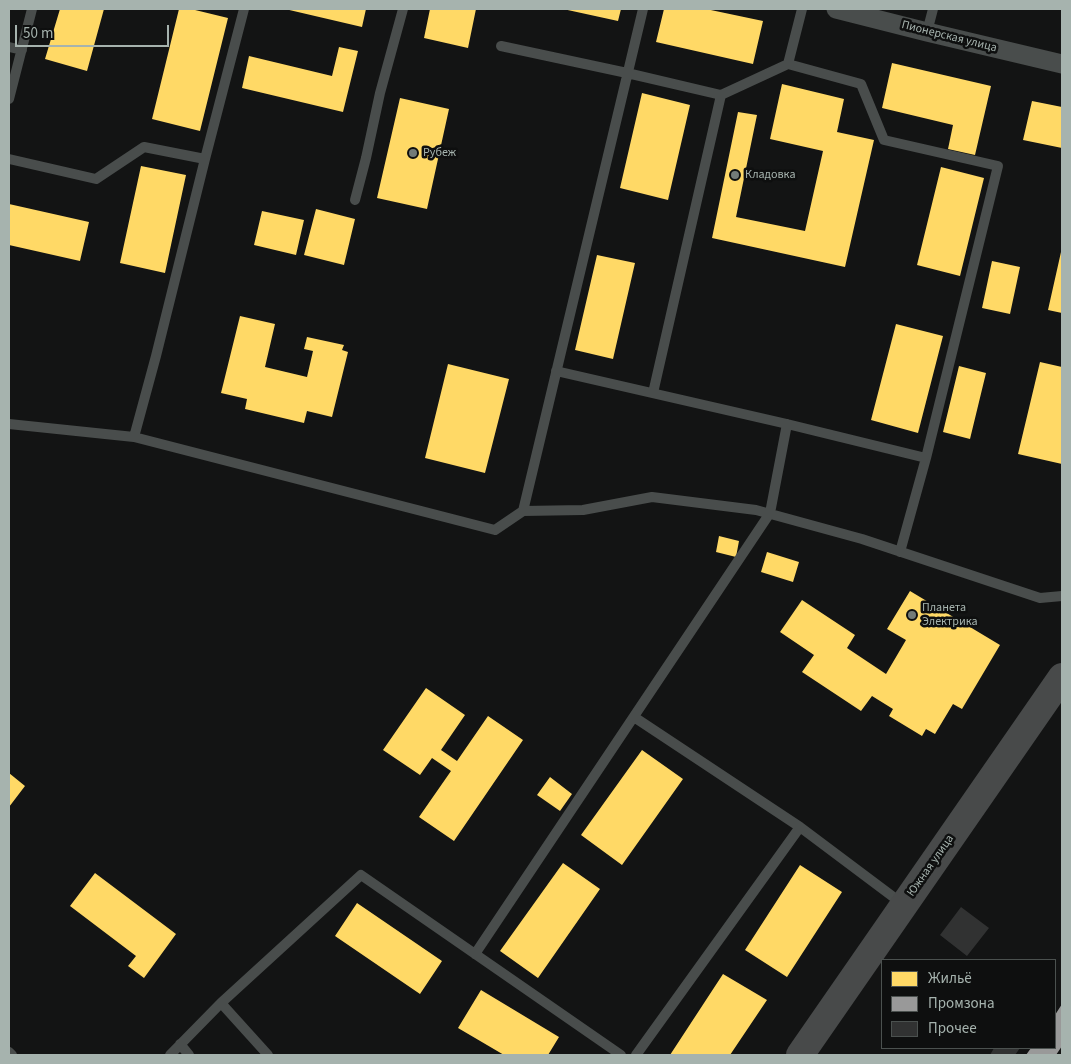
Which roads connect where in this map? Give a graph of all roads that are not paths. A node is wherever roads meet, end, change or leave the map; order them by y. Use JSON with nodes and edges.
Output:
{"nodes":[{"id":1,"x":32,"y":9,"type":"edge"},
{"id":2,"x":244,"y":9,"type":"edge"},
{"id":3,"x":402,"y":9,"type":"edge"},
{"id":4,"x":643,"y":9,"type":"edge"},
{"id":5,"x":802,"y":9,"type":"edge"},
{"id":6,"x":836,"y":9,"type":"edge"},
{"id":7,"x":933,"y":9,"type":"edge"},
{"id":8,"x":927,"y":32,"type":"junction"},
{"id":9,"x":501,"y":46,"type":"dead end"},
{"id":10,"x":9,"y":47,"type":"edge"},
{"id":11,"x":22,"y":50,"type":"junction"},
{"id":12,"x":788,"y":64,"type":"junction"},
{"id":13,"x":1062,"y":64,"type":"edge"},
{"id":14,"x":627,"y":73,"type":"junction"},
{"id":15,"x":721,"y":95,"type":"junction"},
{"id":16,"x":9,"y":99,"type":"edge"},
{"id":17,"x":9,"y":159,"type":"edge"},
{"id":18,"x":205,"y":159,"type":"junction"},
{"id":19,"x":355,"y":200,"type":"dead end"},
{"id":20,"x":556,"y":372,"type":"junction"},
{"id":21,"x":653,"y":393,"type":"junction"},
{"id":22,"x":9,"y":424,"type":"edge"},
{"id":23,"x":787,"y":424,"type":"junction"},
{"id":24,"x":134,"y":437,"type":"junction"},
{"id":25,"x":926,"y":458,"type":"junction"},
{"id":26,"x":523,"y":511,"type":"junction"},
{"id":27,"x":770,"y":514,"type":"junction"},
{"id":28,"x":900,"y":552,"type":"junction"},
{"id":29,"x":1062,"y":596,"type":"edge"},
{"id":30,"x":1062,"y":677,"type":"edge"},
{"id":31,"x":634,"y":717,"type":"junction"},
{"id":32,"x":800,"y":827,"type":"junction"},
{"id":33,"x":904,"y":905,"type":"junction"},
{"id":34,"x":475,"y":954,"type":"junction"},
{"id":35,"x":221,"y":1003,"type":"junction"},
{"id":36,"x":180,"y":1044,"type":"junction"},
{"id":37,"x":9,"y":1052,"type":"edge"},
{"id":38,"x":12,"y":1055,"type":"edge"},
{"id":39,"x":170,"y":1055,"type":"edge"},
{"id":40,"x":188,"y":1055,"type":"edge"},
{"id":41,"x":268,"y":1055,"type":"edge"},
{"id":42,"x":621,"y":1055,"type":"edge"},
{"id":43,"x":636,"y":1055,"type":"edge"},
{"id":44,"x":800,"y":1055,"type":"edge"}],
"edges":[{"from":1,"to":11,"type":"lane"},
{"from":2,"to":18,"type":"lane"},
{"from":3,"to":19,"type":"lane"},
{"from":4,"to":14,"type":"lane"},
{"from":5,"to":12,"type":"lane"},
{"from":6,"to":8,"type":"street","name":"Пионерская улица"},
{"from":7,"to":8,"type":"lane"},
{"from":8,"to":13,"type":"street","name":"Пионерская улица"},
{"from":9,"to":14,"type":"lane"},
{"from":10,"to":11,"type":"lane"},
{"from":11,"to":16,"type":"lane"},
{"from":12,"to":15,"type":"lane"},
{"from":12,"to":25,"type":"lane"},
{"from":14,"to":15,"type":"lane"},
{"from":14,"to":20,"type":"lane"},
{"from":15,"to":21,"type":"lane"},
{"from":17,"to":18,"type":"lane"},
{"from":18,"to":24,"type":"lane"},
{"from":20,"to":21,"type":"lane"},
{"from":20,"to":26,"type":"lane"},
{"from":21,"to":23,"type":"lane"},
{"from":22,"to":24,"type":"lane"},
{"from":23,"to":25,"type":"lane"},
{"from":23,"to":27,"type":"lane"},
{"from":24,"to":26,"type":"lane"},
{"from":25,"to":28,"type":"lane"},
{"from":26,"to":27,"type":"lane"},
{"from":27,"to":28,"type":"lane"},
{"from":27,"to":31,"type":"lane"},
{"from":28,"to":29,"type":"lane"},
{"from":30,"to":33,"type":"main road","name":"Южная улица"},
{"from":31,"to":32,"type":"lane"},
{"from":31,"to":34,"type":"lane"},
{"from":32,"to":33,"type":"lane"},
{"from":32,"to":43,"type":"lane"},
{"from":33,"to":44,"type":"main road","name":"Южная улица"},
{"from":34,"to":35,"type":"lane"},
{"from":34,"to":42,"type":"lane"},
{"from":35,"to":36,"type":"lane"},
{"from":35,"to":41,"type":"lane"},
{"from":36,"to":39,"type":"lane"},
{"from":36,"to":40,"type":"lane"},
{"from":37,"to":38,"type":"lane"}]}
